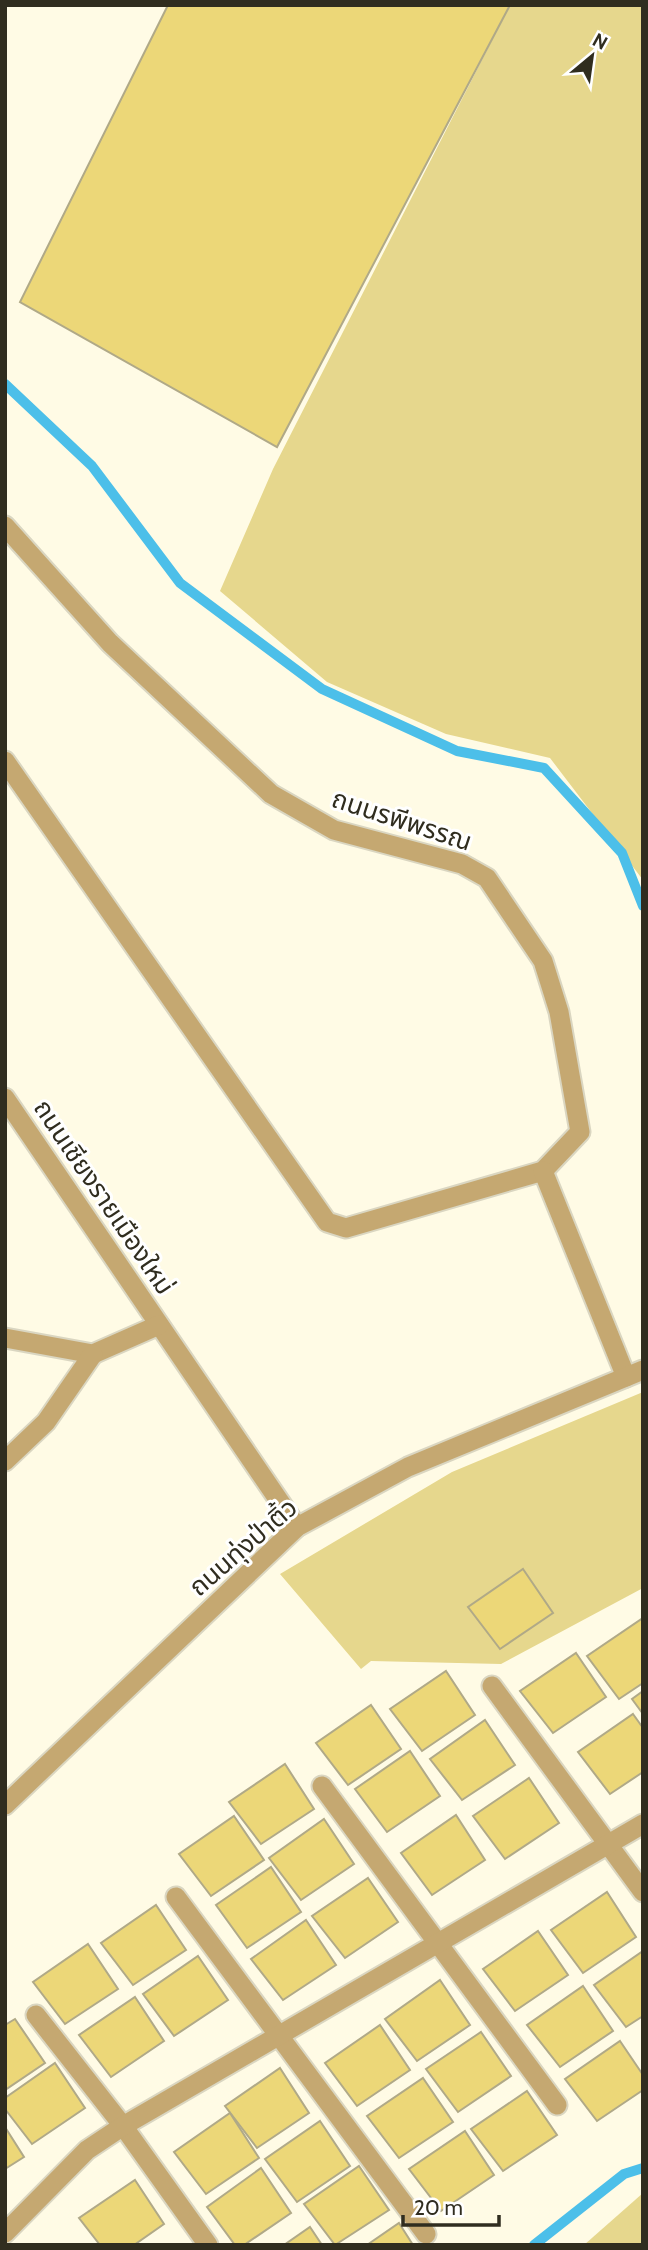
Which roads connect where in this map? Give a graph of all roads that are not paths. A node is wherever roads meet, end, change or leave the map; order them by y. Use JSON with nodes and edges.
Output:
{"nodes":[{"id":1,"x":5,"y":526,"type":"edge"},
{"id":2,"x":5,"y":761,"type":"edge"},
{"id":3,"x":5,"y":1098,"type":"edge"},
{"id":4,"x":543,"y":1171,"type":"junction"},
{"id":5,"x":159,"y":1325,"type":"junction"},
{"id":6,"x":5,"y":1338,"type":"edge"},
{"id":7,"x":93,"y":1354,"type":"junction"},
{"id":8,"x":634,"y":1373,"type":"edge"},
{"id":9,"x":5,"y":1461,"type":"edge"},
{"id":10,"x":297,"y":1527,"type":"junction"},
{"id":11,"x":492,"y":1686,"type":"dead end"},
{"id":12,"x":322,"y":1786,"type":"dead end"},
{"id":13,"x":5,"y":1805,"type":"edge"},
{"id":14,"x":643,"y":1824,"type":"edge"},
{"id":15,"x":610,"y":1846,"type":"junction"},
{"id":16,"x":643,"y":1892,"type":"edge"},
{"id":17,"x":176,"y":1897,"type":"dead end"},
{"id":18,"x":439,"y":1944,"type":"junction"},
{"id":19,"x":36,"y":2015,"type":"dead end"},
{"id":20,"x":281,"y":2035,"type":"junction"},
{"id":21,"x":557,"y":2105,"type":"dead end"},
{"id":22,"x":123,"y":2126,"type":"junction"},
{"id":23,"x":5,"y":2233,"type":"edge"},
{"id":24,"x":426,"y":2234,"type":"dead end"},
{"id":25,"x":208,"y":2245,"type":"edge"}],
"edges":[{"from":1,"to":4,"type":"street","name":"ถนนรพีพรรณ"},
{"from":2,"to":4,"type":"street"},
{"from":3,"to":5,"type":"street","name":"ถนนเชียงรายเมืองใหม่"},
{"from":4,"to":8,"type":"street"},
{"from":5,"to":7,"type":"street","name":"ถนนเชียงรายเมืองใหม่"},
{"from":5,"to":10,"type":"street","name":"ถนนเชียงรายเมืองใหม่"},
{"from":6,"to":7,"type":"street"},
{"from":7,"to":9,"type":"street"},
{"from":8,"to":10,"type":"street","name":"ถนนทุ่งป่าติ้ว"},
{"from":10,"to":13,"type":"street","name":"ถนนทุ่งป่าติ้ว"},
{"from":11,"to":15,"type":"street"},
{"from":12,"to":18,"type":"street"},
{"from":14,"to":15,"type":"street"},
{"from":15,"to":16,"type":"street"},
{"from":15,"to":18,"type":"street"},
{"from":17,"to":20,"type":"street"},
{"from":18,"to":20,"type":"street"},
{"from":18,"to":21,"type":"street"},
{"from":19,"to":22,"type":"street"},
{"from":20,"to":22,"type":"street"},
{"from":20,"to":24,"type":"street"},
{"from":22,"to":23,"type":"street"},
{"from":22,"to":25,"type":"street"}]}
